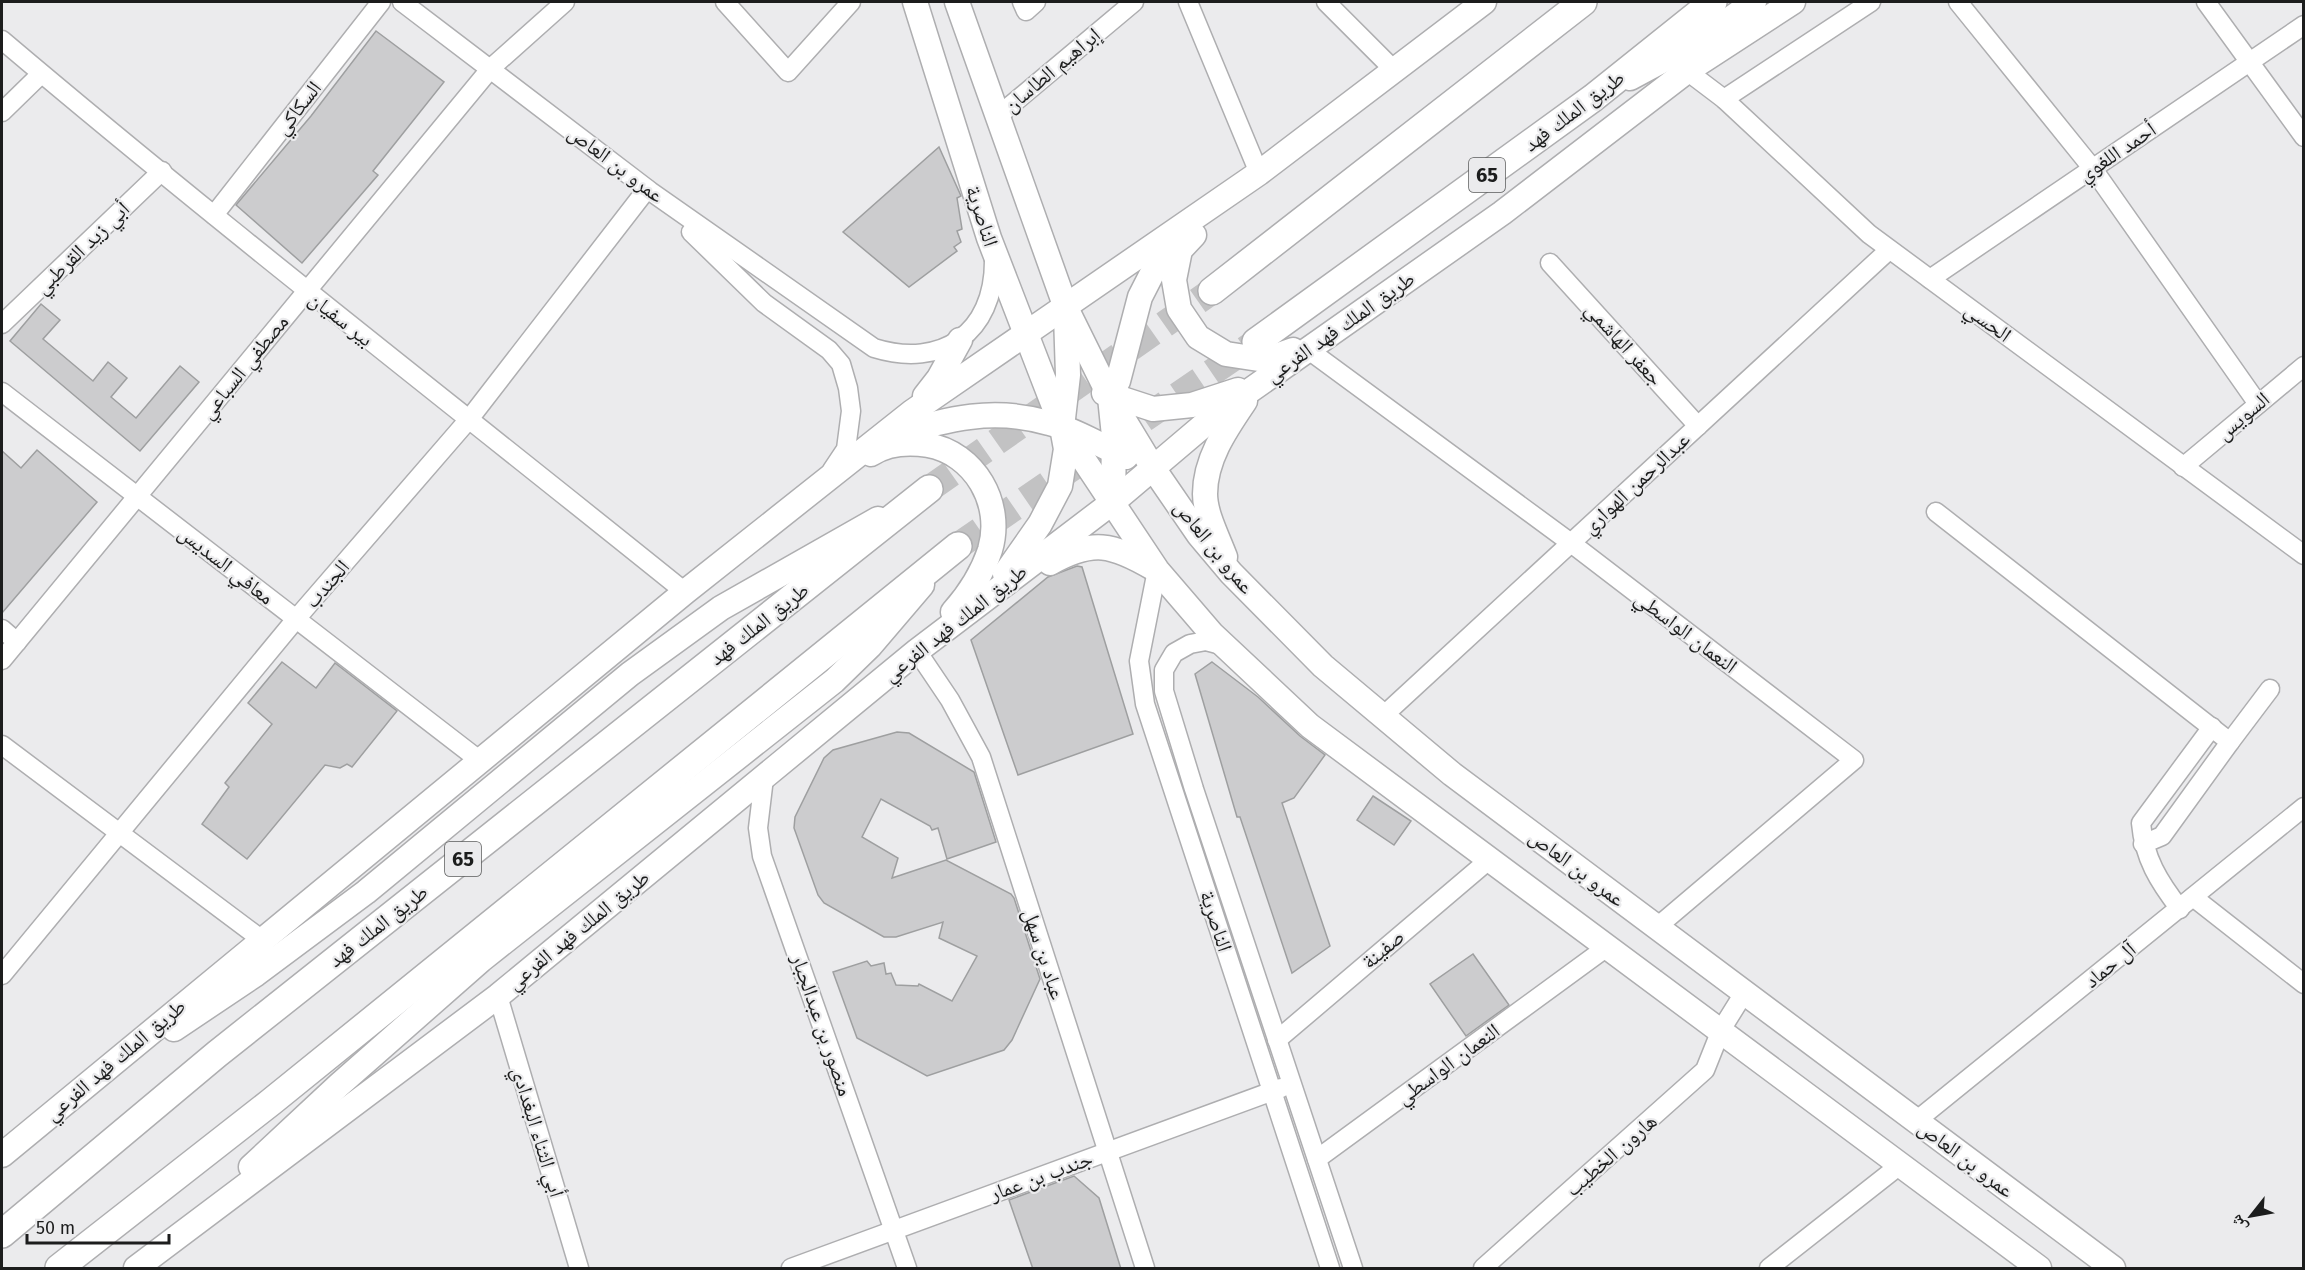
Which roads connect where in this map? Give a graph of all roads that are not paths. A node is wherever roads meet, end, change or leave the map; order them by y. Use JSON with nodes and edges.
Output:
{"nodes":[{"id":1,"x":381,"y":2,"type":"edge"},
{"id":2,"x":402,"y":2,"type":"edge"},
{"id":3,"x":565,"y":2,"type":"edge"},
{"id":4,"x":725,"y":2,"type":"edge"},
{"id":5,"x":851,"y":2,"type":"edge"},
{"id":6,"x":915,"y":2,"type":"edge"},
{"id":7,"x":957,"y":2,"type":"edge"},
{"id":8,"x":1022,"y":2,"type":"edge"},
{"id":9,"x":1036,"y":2,"type":"edge"},
{"id":10,"x":1134,"y":2,"type":"edge"},
{"id":11,"x":1188,"y":2,"type":"edge"},
{"id":12,"x":1326,"y":2,"type":"edge"},
{"id":13,"x":1484,"y":2,"type":"edge"},
{"id":14,"x":1583,"y":2,"type":"edge"},
{"id":15,"x":1713,"y":2,"type":"edge"},
{"id":16,"x":1754,"y":2,"type":"edge"},
{"id":17,"x":1793,"y":2,"type":"edge"},
{"id":18,"x":1871,"y":2,"type":"edge"},
{"id":19,"x":1958,"y":2,"type":"edge"},
{"id":20,"x":2206,"y":2,"type":"edge"},
{"id":21,"x":2304,"y":25,"type":"edge"},
{"id":22,"x":2,"y":40,"type":"edge"},
{"id":23,"x":2248,"y":63,"type":"junction"},
{"id":24,"x":490,"y":68,"type":"junction"},
{"id":25,"x":1393,"y":69,"type":"junction"},
{"id":26,"x":1688,"y":71,"type":"junction"},
{"id":27,"x":41,"y":74,"type":"junction"},
{"id":28,"x":1593,"y":98,"type":"junction"},
{"id":29,"x":1724,"y":99,"type":"junction"},
{"id":30,"x":2,"y":112,"type":"edge"},
{"id":31,"x":998,"y":116,"type":"junction"},
{"id":32,"x":2304,"y":137,"type":"edge"},
{"id":33,"x":2093,"y":169,"type":"junction"},
{"id":34,"x":162,"y":171,"type":"junction"},
{"id":35,"x":1251,"y":178,"type":"junction"},
{"id":36,"x":648,"y":190,"type":"junction"},
{"id":37,"x":1218,"y":200,"type":"junction"},
{"id":38,"x":214,"y":214,"type":"junction"},
{"id":39,"x":989,"y":238,"type":"junction"},
{"id":40,"x":1889,"y":250,"type":"junction"},
{"id":41,"x":1550,"y":263,"type":"dead end"},
{"id":42,"x":1930,"y":279,"type":"junction"},
{"id":43,"x":1212,"y":291,"type":"tunnel mouth"},
{"id":44,"x":306,"y":292,"type":"junction"},
{"id":45,"x":1066,"y":308,"type":"junction"},
{"id":46,"x":2,"y":324,"type":"edge"},
{"id":47,"x":1336,"y":332,"type":"junction"},
{"id":48,"x":1026,"y":334,"type":"junction"},
{"id":49,"x":960,"y":340,"type":"junction"},
{"id":50,"x":1256,"y":342,"type":"tunnel mouth"},
{"id":51,"x":1310,"y":351,"type":"junction"},
{"id":52,"x":2304,"y":366,"type":"edge"},
{"id":53,"x":1068,"y":375,"type":"junction"},
{"id":54,"x":1255,"y":386,"type":"junction"},
{"id":55,"x":2,"y":392,"type":"edge"},
{"id":56,"x":1110,"y":397,"type":"junction"},
{"id":57,"x":2258,"y":404,"type":"junction"},
{"id":58,"x":912,"y":412,"type":"junction"},
{"id":59,"x":470,"y":418,"type":"junction"},
{"id":60,"x":1698,"y":426,"type":"junction"},
{"id":61,"x":1062,"y":427,"type":"junction"},
{"id":62,"x":880,"y":439,"type":"junction"},
{"id":63,"x":1113,"y":452,"type":"junction"},
{"id":64,"x":2183,"y":467,"type":"junction"},
{"id":65,"x":1153,"y":468,"type":"junction"},
{"id":66,"x":826,"y":481,"type":"junction"},
{"id":67,"x":929,"y":489,"type":"joint"},
{"id":68,"x":137,"y":498,"type":"junction"},
{"id":69,"x":1113,"y":502,"type":"junction"},
{"id":70,"x":1936,"y":512,"type":"dead end"},
{"id":71,"x":1571,"y":543,"type":"junction"},
{"id":72,"x":958,"y":546,"type":"joint"},
{"id":73,"x":2304,"y":555,"type":"edge"},
{"id":74,"x":1157,"y":570,"type":"junction"},
{"id":75,"x":1231,"y":573,"type":"junction"},
{"id":76,"x":685,"y":592,"type":"junction"},
{"id":77,"x":990,"y":596,"type":"junction"},
{"id":78,"x":296,"y":620,"type":"junction"},
{"id":79,"x":2,"y":629,"type":"edge"},
{"id":80,"x":17,"y":642,"type":"junction"},
{"id":81,"x":1225,"y":646,"type":"junction"},
{"id":82,"x":916,"y":651,"type":"junction"},
{"id":83,"x":2,"y":660,"type":"edge"},
{"id":84,"x":2270,"y":689,"type":"dead end"},
{"id":85,"x":1383,"y":716,"type":"junction"},
{"id":86,"x":2211,"y":727,"type":"junction"},
{"id":87,"x":2230,"y":742,"type":"junction"},
{"id":88,"x":2,"y":745,"type":"edge"},
{"id":89,"x":479,"y":760,"type":"junction"},
{"id":90,"x":764,"y":778,"type":"junction"},
{"id":91,"x":2304,"y":807,"type":"edge"},
{"id":92,"x":117,"y":833,"type":"junction"},
{"id":93,"x":2143,"y":844,"type":"junction"},
{"id":94,"x":1490,"y":859,"type":"junction"},
{"id":95,"x":2187,"y":903,"type":"junction"},
{"id":96,"x":1656,"y":927,"type":"junction"},
{"id":97,"x":261,"y":939,"type":"junction"},
{"id":98,"x":1607,"y":947,"type":"junction"},
{"id":99,"x":2,"y":975,"type":"edge"},
{"id":100,"x":2304,"y":984,"type":"edge"},
{"id":101,"x":1744,"y":993,"type":"junction"},
{"id":102,"x":498,"y":996,"type":"junction"},
{"id":103,"x":1721,"y":1030,"type":"junction"},
{"id":104,"x":1277,"y":1040,"type":"junction"},
{"id":105,"x":1292,"y":1084,"type":"junction"},
{"id":106,"x":1270,"y":1092,"type":"junction"},
{"id":107,"x":68,"y":1100,"type":"junction"},
{"id":108,"x":1916,"y":1121,"type":"junction"},
{"id":109,"x":1107,"y":1152,"type":"junction"},
{"id":110,"x":2,"y":1155,"type":"edge"},
{"id":111,"x":1317,"y":1160,"type":"junction"},
{"id":112,"x":1900,"y":1165,"type":"junction"},
{"id":113,"x":894,"y":1230,"type":"junction"},
{"id":114,"x":2,"y":1234,"type":"edge"},
{"id":115,"x":164,"y":1248,"type":"junction"},
{"id":116,"x":59,"y":1269,"type":"edge"},
{"id":117,"x":136,"y":1269,"type":"edge"},
{"id":118,"x":579,"y":1269,"type":"edge"},
{"id":119,"x":791,"y":1269,"type":"edge"},
{"id":120,"x":908,"y":1269,"type":"edge"},
{"id":121,"x":1145,"y":1269,"type":"edge"},
{"id":122,"x":1330,"y":1269,"type":"edge"},
{"id":123,"x":1353,"y":1269,"type":"edge"},
{"id":124,"x":1483,"y":1269,"type":"edge"},
{"id":125,"x":1769,"y":1269,"type":"edge"},
{"id":126,"x":2039,"y":1269,"type":"edge"},
{"id":127,"x":2113,"y":1269,"type":"edge"}],
"edges":[{"from":1,"to":38,"type":"street","name":"السكاكي"},
{"from":2,"to":24,"type":"street","name":"عمرو بن العاص"},
{"from":3,"to":24,"type":"street","name":"مصطفي السباعي"},
{"from":4,"to":5,"type":"street"},
{"from":6,"to":39,"type":"main road","name":"الناصرية"},
{"from":7,"to":31,"type":"main road"},
{"from":8,"to":9,"type":"street"},
{"from":10,"to":31,"type":"street","name":"إبراهيم الطاسان"},
{"from":11,"to":35,"type":"street"},
{"from":12,"to":25,"type":"street"},
{"from":13,"to":25,"type":"main road","name":"طريق الملك فهد الفرعي"},
{"from":14,"to":43,"type":"highway"},
{"from":15,"to":28,"type":"highway","name":"طريق الملك فهد","number":"65"},
{"from":16,"to":28,"type":"main road"},
{"from":17,"to":26,"type":"main road","name":"طريق الملك فهد الفرعي"},
{"from":18,"to":29,"type":"street"},
{"from":19,"to":33,"type":"street"},
{"from":20,"to":23,"type":"street"},
{"from":21,"to":23,"type":"street","name":"أحمد اللغوي"},
{"from":22,"to":27,"type":"street","name":"بير سفيان"},
{"from":23,"to":32,"type":"street"},
{"from":23,"to":33,"type":"street","name":"أحمد اللغوي"},
{"from":24,"to":36,"type":"street","name":"عمرو بن العاص"},
{"from":24,"to":44,"type":"street","name":"مصطفي السباعي"},
{"from":25,"to":35,"type":"main road","name":"طريق الملك فهد الفرعي"},
{"from":26,"to":29,"type":"street","name":"الحسي"},
{"from":26,"to":47,"type":"main road","name":"طريق الملك فهد الفرعي"},
{"from":27,"to":30,"type":"street"},
{"from":27,"to":34,"type":"street","name":"بير سفيان"},
{"from":28,"to":50,"type":"highway","name":"طريق الملك فهد","number":"65"},
{"from":29,"to":40,"type":"street","name":"الحسي"},
{"from":31,"to":45,"type":"main road"},
{"from":33,"to":42,"type":"street","name":"أحمد اللغوي"},
{"from":33,"to":57,"type":"street"},
{"from":34,"to":38,"type":"street","name":"بير سفيان"},
{"from":34,"to":46,"type":"street","name":"أبي زيد القرطبي"},
{"from":35,"to":37,"type":"main road","name":"طريق الملك فهد الفرعي"},
{"from":35,"to":47,"type":"main road"},
{"from":36,"to":49,"type":"street","name":"عمرو بن العاص"},
{"from":36,"to":59,"type":"street","name":"الجندب"},
{"from":36,"to":66,"type":"street"},
{"from":37,"to":45,"type":"main road","name":"طريق الملك فهد الفرعي"},
{"from":37,"to":56,"type":"main road"},
{"from":38,"to":44,"type":"street","name":"بير سفيان"},
{"from":39,"to":48,"type":"main road","name":"الناصرية"},
{"from":39,"to":49,"type":"street"},
{"from":40,"to":42,"type":"street","name":"الحسي"},
{"from":40,"to":60,"type":"street","name":"عبدالرحمن الهواري"},
{"from":41,"to":60,"type":"street","name":"جعفر الهاشمي"},
{"from":42,"to":64,"type":"street","name":"الحسي"},
{"from":44,"to":59,"type":"street","name":"بير سفيان"},
{"from":44,"to":68,"type":"street","name":"مصطفي السباعي"},
{"from":45,"to":48,"type":"main road","name":"طريق الملك فهد الفرعي"},
{"from":45,"to":53,"type":"main road"},
{"from":45,"to":56,"type":"main road"},
{"from":47,"to":51,"type":"main road","name":"طريق الملك فهد الفرعي"},
{"from":48,"to":53,"type":"main road"},
{"from":48,"to":58,"type":"main road","name":"طريق الملك فهد الفرعي"},
{"from":48,"to":61,"type":"main road","name":"الناصرية"},
{"from":49,"to":58,"type":"main road"},
{"from":51,"to":54,"type":"main road","name":"طريق الملك فهد الفرعي"},
{"from":51,"to":71,"type":"street","name":"النعمان الواسطي"},
{"from":52,"to":57,"type":"street","name":"السويس"},
{"from":53,"to":56,"type":"main road"},
{"from":53,"to":61,"type":"main road"},
{"from":54,"to":56,"type":"main road"},
{"from":54,"to":65,"type":"main road","name":"طريق الملك فهد الفرعي"},
{"from":54,"to":75,"type":"main road"},
{"from":55,"to":68,"type":"street","name":"معافي السديس"},
{"from":56,"to":63,"type":"main road"},
{"from":56,"to":65,"type":"main road","name":"عمرو بن العاص"},
{"from":57,"to":64,"type":"street","name":"السويس"},
{"from":58,"to":62,"type":"main road","name":"طريق الملك فهد الفرعي"},
{"from":59,"to":76,"type":"street","name":"بير سفيان"},
{"from":59,"to":78,"type":"street","name":"الجندب"},
{"from":60,"to":71,"type":"street","name":"عبدالرحمن الهواري"},
{"from":61,"to":62,"type":"main road"},
{"from":61,"to":63,"type":"main road"},
{"from":61,"to":69,"type":"main road"},
{"from":61,"to":77,"type":"main road"},
{"from":62,"to":66,"type":"main road","name":"طريق الملك فهد الفرعي"},
{"from":63,"to":65,"type":"main road"},
{"from":63,"to":69,"type":"main road"},
{"from":64,"to":73,"type":"street","name":"الحسي"},
{"from":65,"to":69,"type":"main road","name":"طريق الملك فهد الفرعي"},
{"from":65,"to":75,"type":"main road","name":"عمرو بن العاص"},
{"from":66,"to":76,"type":"main road","name":"طريق الملك فهد الفرعي"},
{"from":66,"to":82,"type":"main road"},
{"from":67,"to":107,"type":"main road"},
{"from":67,"to":114,"type":"highway","name":"طريق الملك فهد","number":"65"},
{"from":68,"to":78,"type":"street","name":"معافي السديس"},
{"from":68,"to":80,"type":"street","name":"مصطفي السباعي"},
{"from":69,"to":74,"type":"main road"},
{"from":69,"to":77,"type":"main road","name":"طريق الملك فهد الفرعي"},
{"from":70,"to":86,"type":"street"},
{"from":71,"to":85,"type":"street","name":"عبدالرحمن الهواري"},
{"from":71,"to":96,"type":"street","name":"النعمان الواسطي"},
{"from":72,"to":115,"type":"main road"},
{"from":72,"to":116,"type":"highway"},
{"from":74,"to":77,"type":"main road"},
{"from":74,"to":81,"type":"main road"},
{"from":74,"to":106,"type":"street","name":"الناصرية"},
{"from":75,"to":85,"type":"main road","name":"عمرو بن العاص"},
{"from":76,"to":89,"type":"main road","name":"طريق الملك فهد الفرعي"},
{"from":77,"to":82,"type":"main road","name":"طريق الملك فهد الفرعي"},
{"from":78,"to":89,"type":"street","name":"معافي السديس"},
{"from":78,"to":92,"type":"street","name":"الجندب"},
{"from":79,"to":80,"type":"street"},
{"from":80,"to":83,"type":"street","name":"مصطفي السباعي"},
{"from":81,"to":94,"type":"main road"},
{"from":81,"to":104,"type":"street","name":"الناصرية"},
{"from":82,"to":90,"type":"main road","name":"طريق الملك فهد الفرعي"},
{"from":82,"to":109,"type":"street","name":"عباد بن سهل"},
{"from":84,"to":87,"type":"street"},
{"from":85,"to":96,"type":"main road","name":"عمرو بن العاص"},
{"from":86,"to":87,"type":"street"},
{"from":86,"to":93,"type":"street"},
{"from":87,"to":93,"type":"street"},
{"from":88,"to":92,"type":"street"},
{"from":89,"to":97,"type":"main road","name":"طريق الملك فهد الفرعي"},
{"from":90,"to":102,"type":"main road","name":"طريق الملك فهد الفرعي"},
{"from":90,"to":113,"type":"street","name":"منصور بن عبدالجبار"},
{"from":91,"to":95,"type":"street","name":"آل حماد"},
{"from":92,"to":97,"type":"street"},
{"from":92,"to":99,"type":"street","name":"الجندب"},
{"from":93,"to":95,"type":"street"},
{"from":94,"to":98,"type":"main road"},
{"from":94,"to":104,"type":"street","name":"صفينة"},
{"from":95,"to":100,"type":"street"},
{"from":95,"to":108,"type":"street","name":"آل حماد"},
{"from":96,"to":101,"type":"main road","name":"عمرو بن العاص"},
{"from":97,"to":107,"type":"main road","name":"طريق الملك فهد الفرعي"},
{"from":98,"to":103,"type":"main road"},
{"from":98,"to":111,"type":"street","name":"النعمان الواسطي"},
{"from":101,"to":103,"type":"street","name":"هارون الخطيب"},
{"from":101,"to":108,"type":"main road","name":"عمرو بن العاص"},
{"from":102,"to":115,"type":"main road","name":"طريق الملك فهد الفرعي"},
{"from":102,"to":118,"type":"street","name":"أبي الثناء البغدادي"},
{"from":103,"to":112,"type":"main road"},
{"from":103,"to":124,"type":"street","name":"هارون الخطيب"},
{"from":104,"to":105,"type":"street","name":"الناصرية"},
{"from":105,"to":106,"type":"street","name":"جندب بن عمار"},
{"from":105,"to":111,"type":"street","name":"الناصرية"},
{"from":106,"to":109,"type":"street","name":"جندب بن عمار"},
{"from":106,"to":122,"type":"street","name":"الناصرية"},
{"from":107,"to":110,"type":"main road","name":"طريق الملك فهد الفرعي"},
{"from":108,"to":127,"type":"main road","name":"عمرو بن العاص"},
{"from":109,"to":113,"type":"street","name":"جندب بن عمار"},
{"from":109,"to":121,"type":"street","name":"عباد بن سهل"},
{"from":111,"to":123,"type":"street","name":"الناصرية"},
{"from":112,"to":125,"type":"street"},
{"from":112,"to":126,"type":"main road"},
{"from":113,"to":119,"type":"street","name":"جندب بن عمار"},
{"from":113,"to":120,"type":"street","name":"منصور بن عبدالجبار"},
{"from":115,"to":117,"type":"main road","name":"طريق الملك فهد الفرعي"}]}
